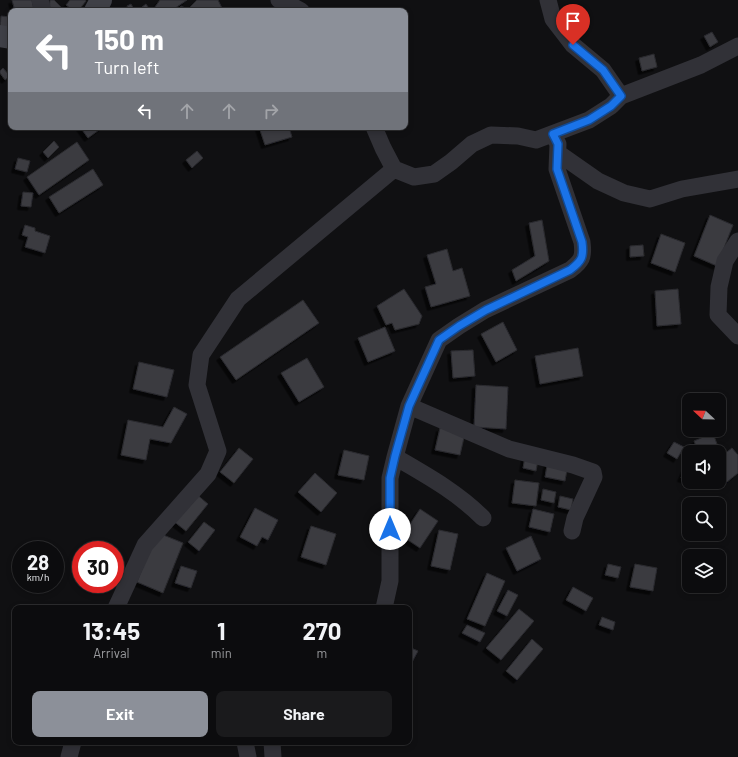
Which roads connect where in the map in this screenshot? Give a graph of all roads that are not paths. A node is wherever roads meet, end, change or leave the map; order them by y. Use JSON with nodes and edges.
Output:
{"nodes":[{"id":1,"x":279,"y":0,"type":"edge"},
{"id":2,"x":548,"y":0,"type":"edge"},
{"id":3,"x":295,"y":8,"type":"edge"},
{"id":4,"x":738,"y":46,"type":"edge"},
{"id":5,"x":621,"y":96,"type":"junction"},
{"id":6,"x":375,"y":130,"type":"edge"},
{"id":7,"x":553,"y":134,"type":"junction"},
{"id":8,"x":558,"y":153,"type":"junction"},
{"id":9,"x":394,"y":169,"type":"junction"},
{"id":10,"x":738,"y":178,"type":"edge"},
{"id":11,"x":738,"y":241,"type":"edge"},
{"id":12,"x":738,"y":336,"type":"edge"},
{"id":13,"x":409,"y":406,"type":"junction"},
{"id":14,"x":395,"y":456,"type":"junction"},
{"id":15,"x":483,"y":518,"type":"dead end"},
{"id":16,"x":572,"y":531,"type":"dead end"},
{"id":17,"x":117,"y":605,"type":"edge"},
{"id":18,"x":385,"y":605,"type":"edge"},
{"id":19,"x":72,"y":745,"type":"edge"},
{"id":20,"x":246,"y":745,"type":"edge"},
{"id":21,"x":272,"y":745,"type":"edge"},
{"id":22,"x":69,"y":757,"type":"edge"},
{"id":23,"x":248,"y":757,"type":"edge"},
{"id":24,"x":273,"y":757,"type":"edge"}],
"edges":[{"from":1,"to":3,"type":"street"},
{"from":2,"to":5,"type":"street"},
{"from":4,"to":5,"type":"street"},
{"from":5,"to":7,"type":"street"},
{"from":6,"to":9,"type":"street"},
{"from":7,"to":8,"type":"street"},
{"from":7,"to":9,"type":"street"},
{"from":8,"to":10,"type":"street"},
{"from":8,"to":13,"type":"street"},
{"from":9,"to":17,"type":"street"},
{"from":11,"to":12,"type":"street"},
{"from":13,"to":14,"type":"street"},
{"from":13,"to":16,"type":"street"},
{"from":14,"to":15,"type":"street"},
{"from":14,"to":18,"type":"street"},
{"from":19,"to":22,"type":"street"},
{"from":20,"to":23,"type":"street"},
{"from":21,"to":24,"type":"street"}]}
